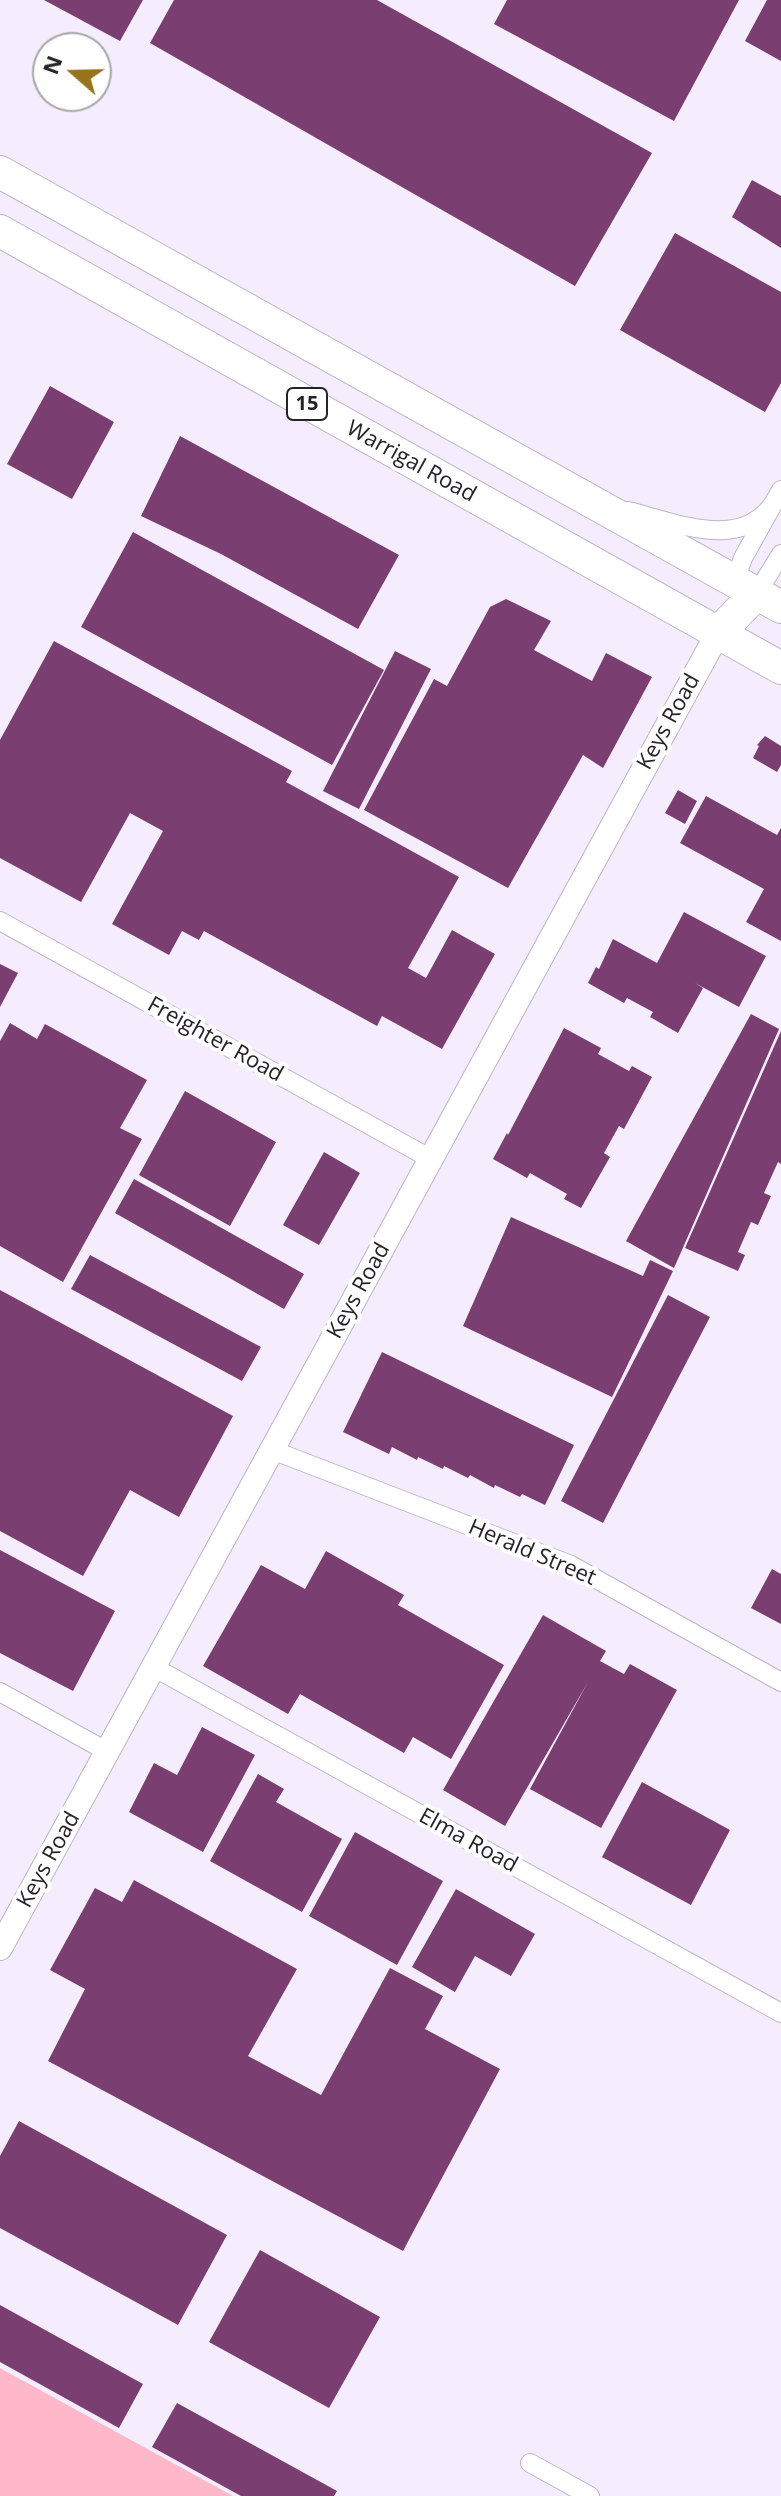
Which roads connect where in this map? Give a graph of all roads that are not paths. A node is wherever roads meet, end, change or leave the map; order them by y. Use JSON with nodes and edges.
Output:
{"nodes":[{"id":1,"x":0,"y":172,"type":"edge"},
{"id":2,"x":0,"y":231,"type":"edge"},
{"id":3,"x":778,"y":495,"type":"edge"},
{"id":4,"x":594,"y":503,"type":"junction"},
{"id":5,"x":781,"y":554,"type":"edge"},
{"id":6,"x":757,"y":593,"type":"edge"},
{"id":7,"x":718,"y":633,"type":"junction"},
{"id":8,"x":781,"y":668,"type":"edge"},
{"id":9,"x":0,"y":921,"type":"edge"},
{"id":10,"x":431,"y":1159,"type":"junction"},
{"id":11,"x":272,"y":1450,"type":"junction"},
{"id":12,"x":155,"y":1668,"type":"junction"},
{"id":13,"x":781,"y":1682,"type":"edge"},
{"id":14,"x":0,"y":1692,"type":"edge"},
{"id":15,"x":108,"y":1752,"type":"junction"},
{"id":16,"x":0,"y":1948,"type":"edge"},
{"id":17,"x":781,"y":2013,"type":"edge"},
{"id":18,"x":530,"y":2463,"type":"dead end"},
{"id":19,"x":590,"y":2496,"type":"edge"}],
"edges":[{"from":1,"to":4,"type":"highway","number":"15"},
{"from":2,"to":7,"type":"highway","name":"Warrigal Road","number":"15"},
{"from":3,"to":4,"type":"street"},
{"from":3,"to":6,"type":"street"},
{"from":4,"to":6,"type":"highway","number":"15"},
{"from":5,"to":6,"type":"street"},
{"from":6,"to":7,"type":"highway"},
{"from":7,"to":8,"type":"highway","name":"Warrigal Road","number":"15"},
{"from":7,"to":10,"type":"street","name":"Keys Road"},
{"from":9,"to":10,"type":"street","name":"Freighter Road"},
{"from":10,"to":11,"type":"street","name":"Keys Road"},
{"from":11,"to":12,"type":"street","name":"Keys Road"},
{"from":11,"to":13,"type":"street","name":"Herald Street"},
{"from":12,"to":15,"type":"street","name":"Keys Road"},
{"from":12,"to":17,"type":"street","name":"Elma Road"},
{"from":14,"to":15,"type":"street"},
{"from":15,"to":16,"type":"street","name":"Keys Road"},
{"from":18,"to":19,"type":"street"}]}
